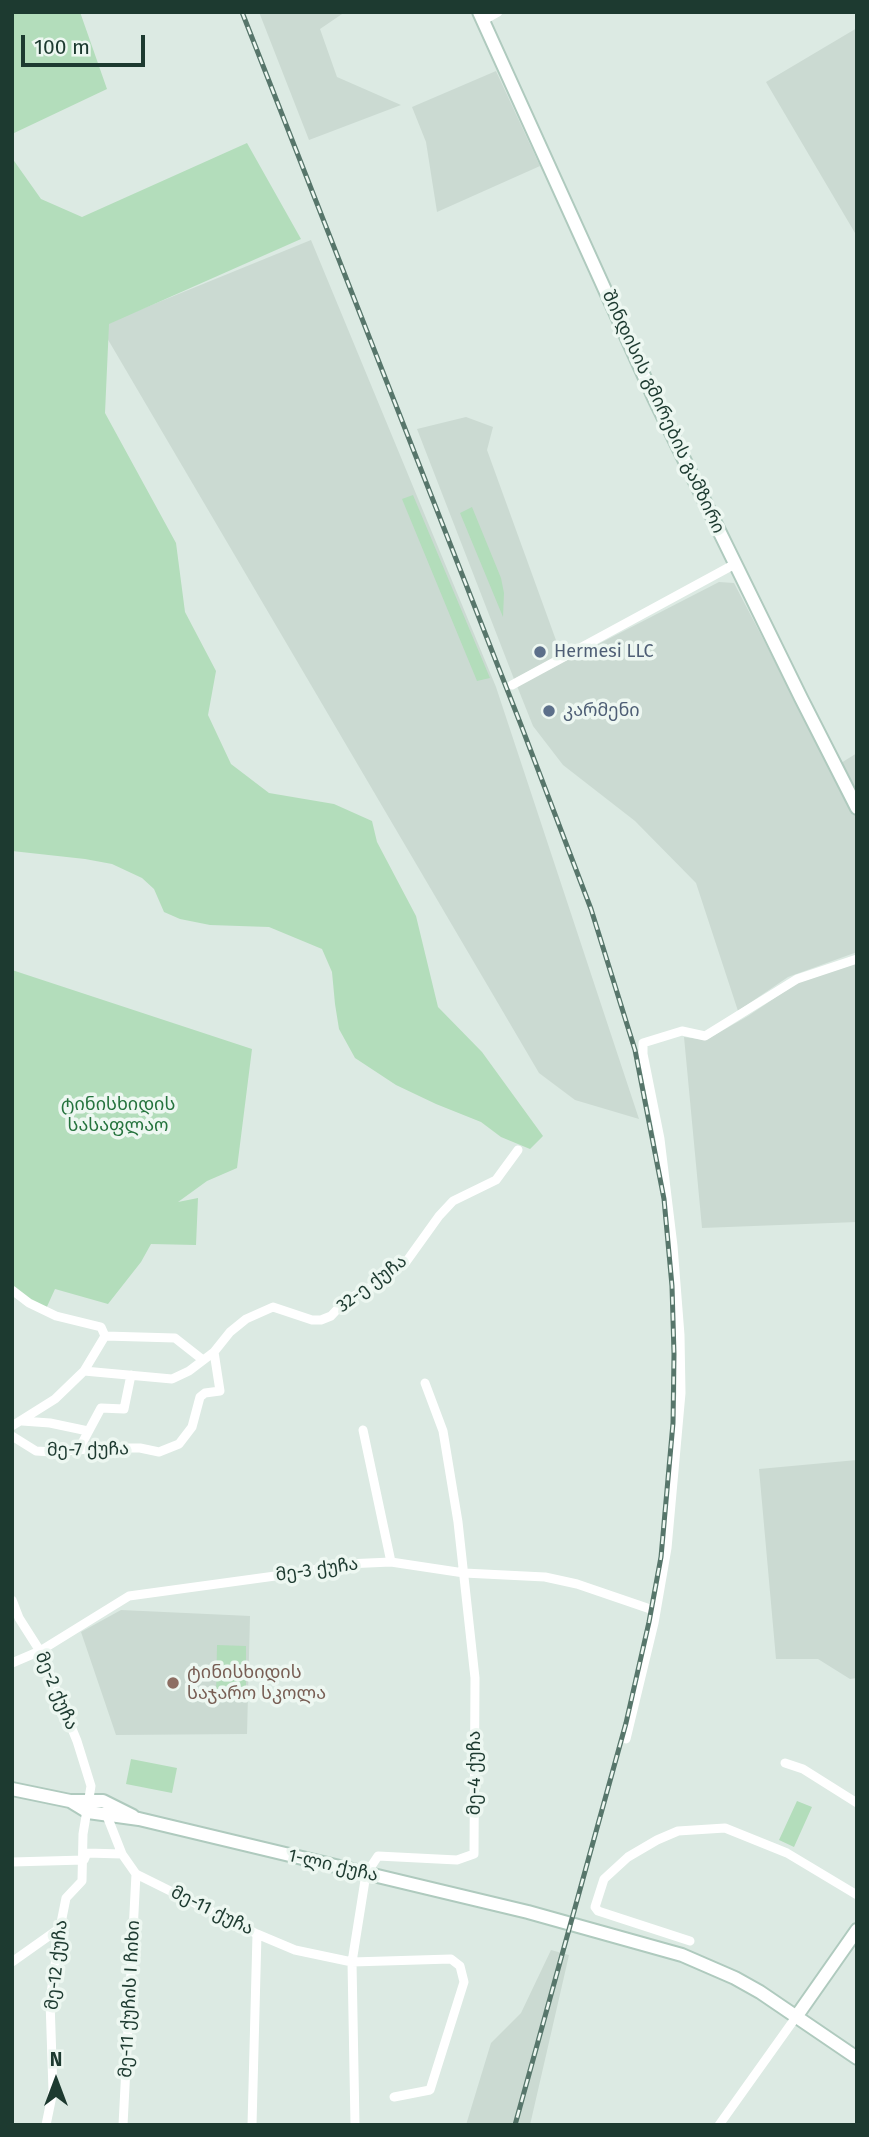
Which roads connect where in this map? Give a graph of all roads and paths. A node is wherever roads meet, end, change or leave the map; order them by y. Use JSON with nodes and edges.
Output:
{"nodes":[{"id":1,"x":498,"y":12,"type":"edge"},
{"id":2,"x":481,"y":16,"type":"edge"},
{"id":3,"x":735,"y":564,"type":"junction"},
{"id":4,"x":512,"y":685,"type":"dead end"},
{"id":5,"x":857,"y":808,"type":"edge"},
{"id":6,"x":857,"y":960,"type":"edge"},
{"id":7,"x":519,"y":1150,"type":"dead end"},
{"id":8,"x":12,"y":1290,"type":"edge"},
{"id":9,"x":105,"y":1336,"type":"junction"},
{"id":10,"x":214,"y":1352,"type":"junction"},
{"id":11,"x":203,"y":1360,"type":"junction"},
{"id":12,"x":84,"y":1371,"type":"junction"},
{"id":13,"x":131,"y":1375,"type":"junction"},
{"id":14,"x":425,"y":1383,"type":"dead end"},
{"id":15,"x":16,"y":1423,"type":"edge"},
{"id":16,"x":363,"y":1430,"type":"dead end"},
{"id":17,"x":88,"y":1432,"type":"junction"},
{"id":18,"x":12,"y":1436,"type":"edge"},
{"id":19,"x":79,"y":1450,"type":"junction"},
{"id":20,"x":391,"y":1562,"type":"junction"},
{"id":21,"x":464,"y":1573,"type":"junction"},
{"id":22,"x":12,"y":1600,"type":"edge"},
{"id":23,"x":656,"y":1611,"type":"junction"},
{"id":24,"x":40,"y":1651,"type":"junction"},
{"id":25,"x":12,"y":1663,"type":"edge"},
{"id":26,"x":626,"y":1739,"type":"dead end"},
{"id":27,"x":785,"y":1763,"type":"dead end"},
{"id":28,"x":12,"y":1788,"type":"edge"},
{"id":29,"x":98,"y":1803,"type":"junction"},
{"id":30,"x":857,"y":1803,"type":"edge"},
{"id":31,"x":122,"y":1854,"type":"junction"},
{"id":32,"x":84,"y":1860,"type":"junction"},
{"id":33,"x":12,"y":1862,"type":"edge"},
{"id":34,"x":136,"y":1874,"type":"junction"},
{"id":35,"x":366,"y":1874,"type":"junction"},
{"id":36,"x":857,"y":1895,"type":"edge"},
{"id":37,"x":60,"y":1928,"type":"junction"},
{"id":38,"x":857,"y":1930,"type":"edge"},
{"id":39,"x":257,"y":1934,"type":"junction"},
{"id":40,"x":690,"y":1941,"type":"dead end"},
{"id":41,"x":12,"y":1962,"type":"edge"},
{"id":42,"x":352,"y":1962,"type":"junction"},
{"id":43,"x":796,"y":2017,"type":"junction"},
{"id":44,"x":857,"y":2058,"type":"edge"},
{"id":45,"x":394,"y":2097,"type":"dead end"},
{"id":46,"x":46,"y":2125,"type":"edge"},
{"id":47,"x":123,"y":2125,"type":"edge"},
{"id":48,"x":252,"y":2125,"type":"edge"},
{"id":49,"x":355,"y":2125,"type":"edge"},
{"id":50,"x":719,"y":2125,"type":"edge"}],
"edges":[{"from":1,"to":2,"type":"street"},
{"from":2,"to":3,"type":"main road","name":"შინდისის გმირების გამზირი"},
{"from":3,"to":4,"type":"street"},
{"from":3,"to":5,"type":"main road","name":"შინდისის გმირების გამზირი"},
{"from":6,"to":23,"type":"street"},
{"from":7,"to":10,"type":"street","name":"32-ე ქუჩა"},
{"from":8,"to":9,"type":"street"},
{"from":9,"to":11,"type":"street"},
{"from":9,"to":12,"type":"street"},
{"from":10,"to":11,"type":"street","name":"32-ე ქუჩა"},
{"from":10,"to":19,"type":"street","name":"მე-7 ქუჩა"},
{"from":11,"to":13,"type":"street","name":"32-ე ქუჩა"},
{"from":12,"to":13,"type":"street","name":"32-ე ქუჩა"},
{"from":12,"to":15,"type":"street"},
{"from":13,"to":17,"type":"street"},
{"from":14,"to":21,"type":"street"},
{"from":15,"to":17,"type":"street"},
{"from":16,"to":20,"type":"street"},
{"from":17,"to":19,"type":"street"},
{"from":18,"to":19,"type":"street","name":"მე-7 ქუჩა"},
{"from":20,"to":21,"type":"street","name":"მე-3 ქუჩა"},
{"from":20,"to":24,"type":"street","name":"მე-3 ქუჩა"},
{"from":21,"to":23,"type":"street","name":"მე-3 ქუჩა"},
{"from":21,"to":35,"type":"street","name":"მე-4 ქუჩა"},
{"from":22,"to":24,"type":"street","name":"მე-2 ქუჩა"},
{"from":23,"to":26,"type":"street"},
{"from":24,"to":25,"type":"street","name":"მე-3 ქუჩა"},
{"from":24,"to":29,"type":"street","name":"მე-2 ქუჩა"},
{"from":27,"to":30,"type":"street"},
{"from":28,"to":29,"type":"main road","name":"1-ლი ქუჩა"},
{"from":29,"to":31,"type":"street","name":"მე-11 ქუჩა"},
{"from":29,"to":32,"type":"street","name":"მე-12 ქუჩა"},
{"from":29,"to":35,"type":"main road","name":"1-ლი ქუჩა"},
{"from":31,"to":32,"type":"street"},
{"from":31,"to":34,"type":"street","name":"მე-11 ქუჩა"},
{"from":32,"to":33,"type":"street"},
{"from":32,"to":37,"type":"street","name":"მე-12 ქუჩა"},
{"from":34,"to":39,"type":"street","name":"მე-11 ქუჩა"},
{"from":34,"to":47,"type":"street","name":"მე-11 ქუჩის I ჩიხი"},
{"from":35,"to":42,"type":"street"},
{"from":35,"to":43,"type":"main road","name":"1-ლი ქუჩა"},
{"from":36,"to":40,"type":"street"},
{"from":37,"to":41,"type":"street"},
{"from":37,"to":46,"type":"street","name":"მე-12 ქუჩა"},
{"from":38,"to":43,"type":"main road"},
{"from":39,"to":42,"type":"street","name":"მე-11 ქუჩა"},
{"from":39,"to":48,"type":"street"},
{"from":42,"to":45,"type":"street","name":"მე-11 ქუჩა"},
{"from":42,"to":49,"type":"street"},
{"from":43,"to":44,"type":"main road","name":"1-ლი ქუჩა"},
{"from":43,"to":50,"type":"street"}]}
